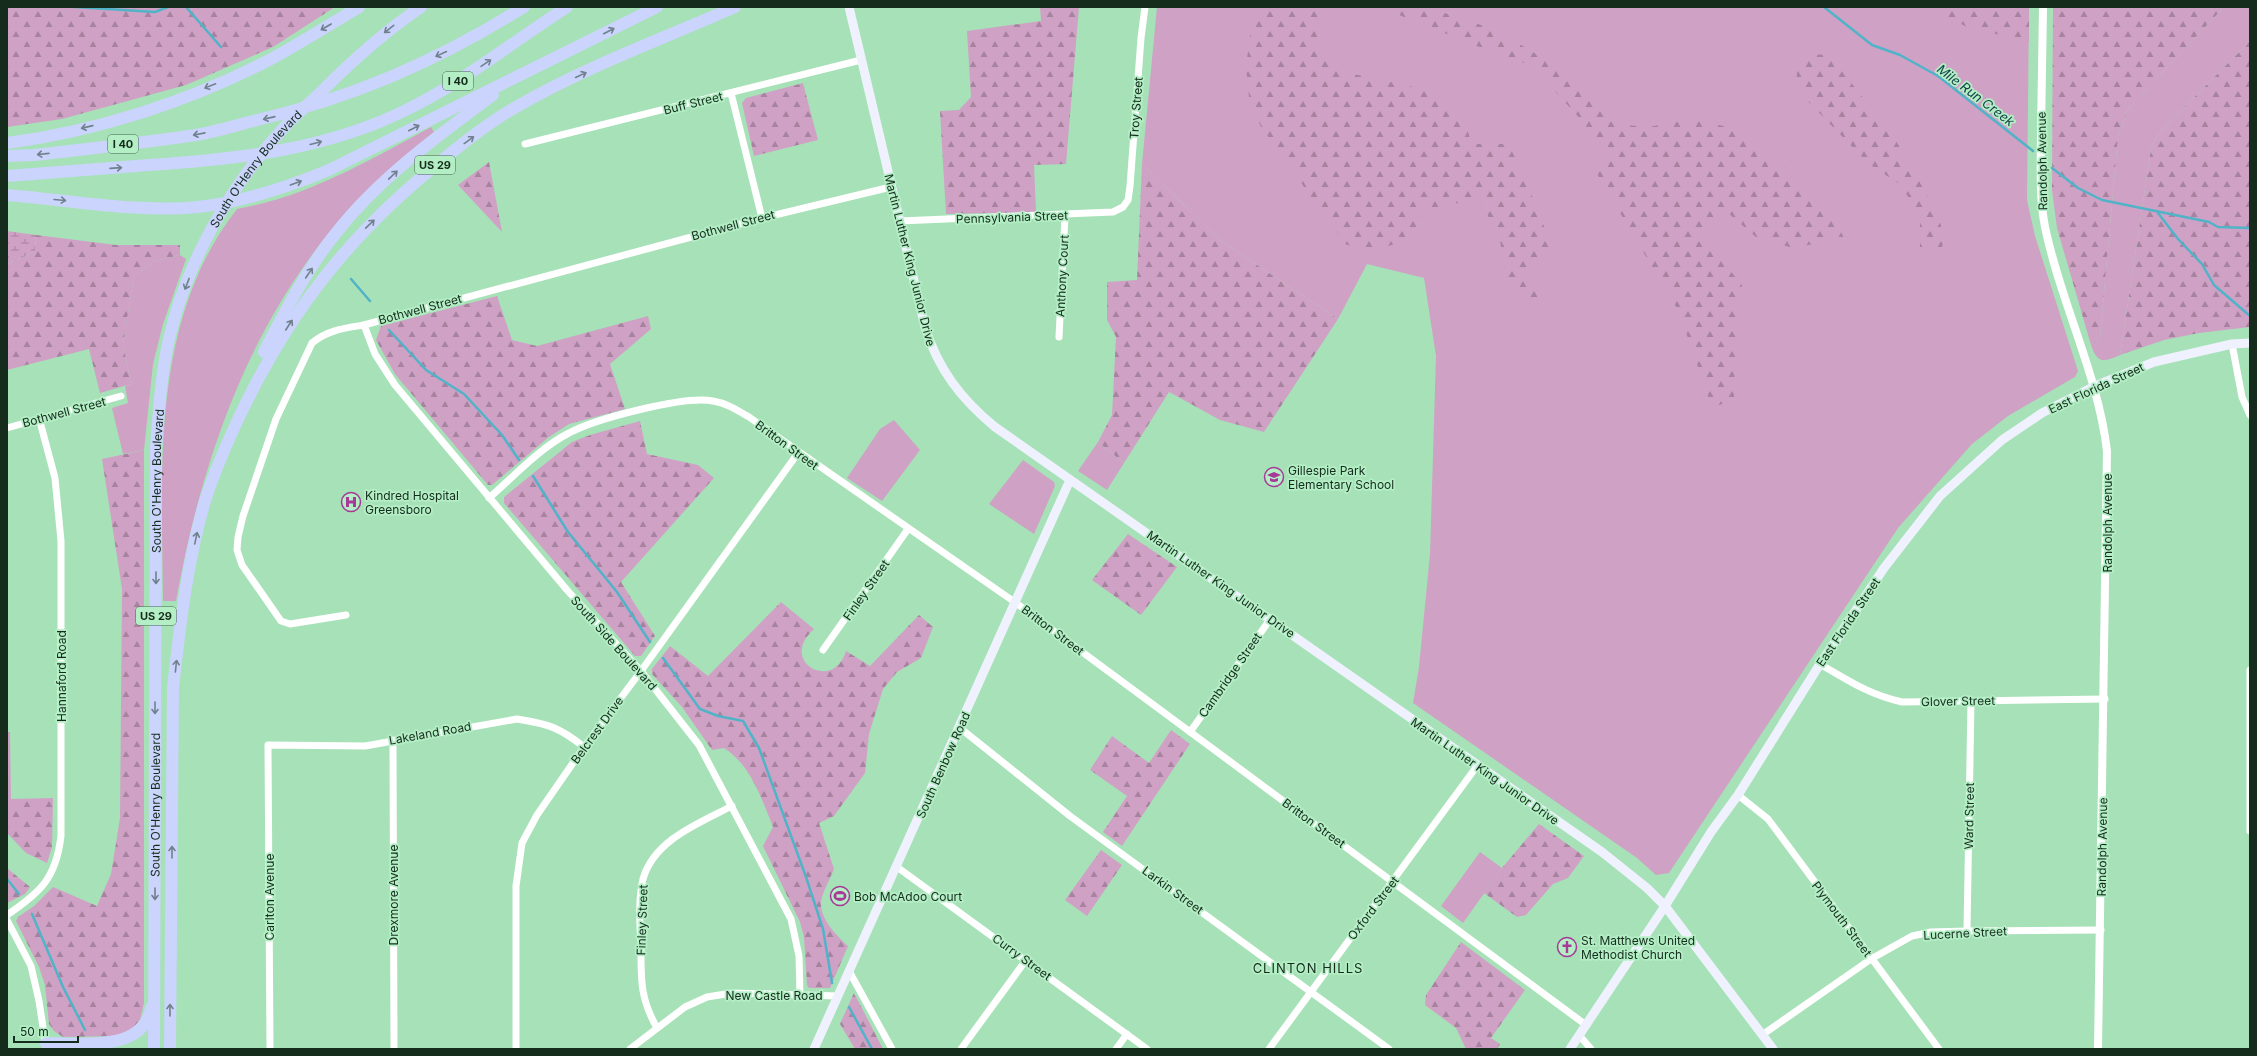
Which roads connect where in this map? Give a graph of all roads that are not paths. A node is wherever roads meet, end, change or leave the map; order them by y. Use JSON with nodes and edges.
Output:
{"nodes":[{"id":1,"x":360,"y":7,"type":"edge"},
{"id":2,"x":421,"y":7,"type":"edge"},
{"id":3,"x":524,"y":7,"type":"edge"},
{"id":4,"x":567,"y":7,"type":"edge"},
{"id":5,"x":657,"y":7,"type":"edge"},
{"id":6,"x":736,"y":7,"type":"edge"},
{"id":7,"x":849,"y":7,"type":"edge"},
{"id":8,"x":1145,"y":7,"type":"edge"},
{"id":9,"x":2043,"y":7,"type":"edge"},
{"id":10,"x":574,"y":49,"type":"junction"},
{"id":11,"x":861,"y":60,"type":"junction"},
{"id":12,"x":731,"y":93,"type":"junction"},
{"id":13,"x":7,"y":143,"type":"edge"},
{"id":14,"x":525,"y":144,"type":"dead end"},
{"id":15,"x":7,"y":156,"type":"edge"},
{"id":16,"x":7,"y":176,"type":"edge"},
{"id":17,"x":891,"y":187,"type":"junction"},
{"id":18,"x":7,"y":195,"type":"edge"},
{"id":19,"x":1123,"y":207,"type":"joint"},
{"id":20,"x":1065,"y":215,"type":"junction"},
{"id":21,"x":762,"y":218,"type":"junction"},
{"id":22,"x":899,"y":221,"type":"junction"},
{"id":23,"x":364,"y":325,"type":"junction"},
{"id":24,"x":1059,"y":337,"type":"dead end"},
{"id":25,"x":2250,"y":343,"type":"edge"},
{"id":26,"x":2232,"y":344,"type":"junction"},
{"id":27,"x":2094,"y":386,"type":"junction"},
{"id":28,"x":121,"y":396,"type":"dead end"},
{"id":29,"x":2250,"y":415,"type":"edge"},
{"id":30,"x":39,"y":418,"type":"junction"},
{"id":31,"x":7,"y":428,"type":"edge"},
{"id":32,"x":231,"y":434,"type":"junction"},
{"id":33,"x":798,"y":453,"type":"junction"},
{"id":34,"x":1070,"y":480,"type":"junction"},
{"id":35,"x":489,"y":498,"type":"junction"},
{"id":36,"x":908,"y":529,"type":"junction"},
{"id":37,"x":1016,"y":603,"type":"junction"},
{"id":38,"x":346,"y":615,"type":"dead end"},
{"id":39,"x":1271,"y":618,"type":"junction"},
{"id":40,"x":823,"y":650,"type":"dead end"},
{"id":41,"x":1820,"y":664,"type":"junction"},
{"id":42,"x":2250,"y":670,"type":"edge"},
{"id":43,"x":641,"y":671,"type":"junction"},
{"id":44,"x":2105,"y":700,"type":"junction"},
{"id":45,"x":1971,"y":701,"type":"junction"},
{"id":46,"x":960,"y":728,"type":"junction"},
{"id":47,"x":1190,"y":732,"type":"junction"},
{"id":48,"x":393,"y":740,"type":"junction"},
{"id":49,"x":268,"y":746,"type":"joint"},
{"id":50,"x":584,"y":747,"type":"junction"},
{"id":51,"x":2250,"y":754,"type":"edge"},
{"id":52,"x":1477,"y":766,"type":"junction"},
{"id":53,"x":1738,"y":795,"type":"junction"},
{"id":54,"x":732,"y":806,"type":"junction"},
{"id":55,"x":2250,"y":831,"type":"edge"},
{"id":56,"x":897,"y":867,"type":"junction"},
{"id":57,"x":1393,"y":881,"type":"junction"},
{"id":58,"x":1665,"y":906,"type":"junction"},
{"id":59,"x":7,"y":915,"type":"edge"},
{"id":60,"x":7,"y":920,"type":"edge"},
{"id":61,"x":1967,"y":930,"type":"junction"},
{"id":62,"x":2101,"y":930,"type":"junction"},
{"id":63,"x":1871,"y":959,"type":"junction"},
{"id":64,"x":1026,"y":960,"type":"junction"},
{"id":65,"x":849,"y":971,"type":"junction"},
{"id":66,"x":1311,"y":990,"type":"junction"},
{"id":67,"x":154,"y":992,"type":"junction"},
{"id":68,"x":800,"y":995,"type":"junction"},
{"id":69,"x":838,"y":996,"type":"junction"},
{"id":70,"x":1586,"y":1025,"type":"junction"},
{"id":71,"x":657,"y":1028,"type":"junction"},
{"id":72,"x":1127,"y":1034,"type":"junction"},
{"id":73,"x":1762,"y":1034,"type":"junction"},
{"id":74,"x":1579,"y":1035,"type":"junction"},
{"id":75,"x":93,"y":1044,"type":"junction"},
{"id":76,"x":46,"y":1046,"type":"edge"},
{"id":77,"x":104,"y":1049,"type":"edge"},
{"id":78,"x":154,"y":1049,"type":"edge"},
{"id":79,"x":170,"y":1049,"type":"edge"},
{"id":80,"x":270,"y":1049,"type":"edge"},
{"id":81,"x":394,"y":1049,"type":"edge"},
{"id":82,"x":516,"y":1049,"type":"edge"},
{"id":83,"x":630,"y":1049,"type":"edge"},
{"id":84,"x":814,"y":1049,"type":"edge"},
{"id":85,"x":892,"y":1049,"type":"edge"},
{"id":86,"x":961,"y":1049,"type":"edge"},
{"id":87,"x":1116,"y":1049,"type":"edge"},
{"id":88,"x":1147,"y":1049,"type":"edge"},
{"id":89,"x":1269,"y":1049,"type":"edge"},
{"id":90,"x":1390,"y":1049,"type":"edge"},
{"id":91,"x":1570,"y":1049,"type":"edge"},
{"id":92,"x":1591,"y":1049,"type":"edge"},
{"id":93,"x":1773,"y":1049,"type":"edge"},
{"id":94,"x":1939,"y":1049,"type":"edge"},
{"id":95,"x":2098,"y":1049,"type":"edge"}],
"edges":[{"from":1,"to":13,"type":"highway","one_way":true},
{"from":2,"to":67,"type":"highway","name":"South O'Henry Boulevard","number":"US 29","one_way":true},
{"from":3,"to":15,"type":"highway","number":"I 40","one_way":true},
{"from":16,"to":4,"type":"highway","number":"I 40","one_way":true},
{"from":10,"to":5,"type":"highway","one_way":true},
{"from":32,"to":6,"type":"highway","number":"US 29","one_way":true},
{"from":7,"to":11,"type":"main road","name":"Martin Luther King Junior Drive"},
{"from":8,"to":19,"type":"street","name":"Troy Street"},
{"from":9,"to":27,"type":"street","name":"Randolph Avenue"},
{"from":18,"to":10,"type":"highway","one_way":true},
{"from":32,"to":10,"type":"highway","one_way":true},
{"from":11,"to":12,"type":"street","name":"Buff Street"},
{"from":11,"to":17,"type":"main road","name":"Martin Luther King Junior Drive"},
{"from":12,"to":14,"type":"street","name":"Buff Street"},
{"from":12,"to":21,"type":"street"},
{"from":17,"to":21,"type":"street","name":"Bothwell Street"},
{"from":17,"to":22,"type":"main road","name":"Martin Luther King Junior Drive"},
{"from":19,"to":20,"type":"street","name":"Pennsylvania Street"},
{"from":20,"to":22,"type":"street","name":"Pennsylvania Street"},
{"from":20,"to":24,"type":"street","name":"Anthony Court"},
{"from":21,"to":23,"type":"street","name":"Bothwell Street"},
{"from":22,"to":34,"type":"main road","name":"Martin Luther King Junior Drive"},
{"from":23,"to":35,"type":"street","name":"South Side Boulevard"},
{"from":23,"to":38,"type":"street","name":"Bothwell Street"},
{"from":25,"to":26,"type":"main road","name":"East Florida Street"},
{"from":26,"to":27,"type":"main road","name":"East Florida Street"},
{"from":26,"to":29,"type":"street"},
{"from":27,"to":41,"type":"main road","name":"East Florida Street"},
{"from":27,"to":44,"type":"street","name":"Randolph Avenue"},
{"from":28,"to":30,"type":"street","name":"Bothwell Street"},
{"from":30,"to":31,"type":"street","name":"Bothwell Street"},
{"from":30,"to":59,"type":"street","name":"Hannaford Road"},
{"from":79,"to":32,"type":"highway","name":"South O'Henry Boulevard","number":"US 29","one_way":true},
{"from":33,"to":35,"type":"street","name":"Britton Street"},
{"from":33,"to":36,"type":"street","name":"Britton Street"},
{"from":33,"to":43,"type":"street","name":"Belcrest Drive"},
{"from":34,"to":37,"type":"main road","name":"South Benbow Road"},
{"from":34,"to":39,"type":"main road","name":"Martin Luther King Junior Drive"},
{"from":35,"to":43,"type":"street","name":"South Side Boulevard"},
{"from":36,"to":37,"type":"street","name":"Britton Street"},
{"from":36,"to":40,"type":"street","name":"Finley Street"},
{"from":37,"to":46,"type":"main road","name":"South Benbow Road"},
{"from":37,"to":47,"type":"street","name":"Britton Street"},
{"from":39,"to":47,"type":"street","name":"Cambridge Street"},
{"from":39,"to":52,"type":"main road","name":"Martin Luther King Junior Drive"},
{"from":41,"to":45,"type":"street","name":"Glover Street"},
{"from":41,"to":53,"type":"main road","name":"East Florida Street"},
{"from":42,"to":51,"type":"street"},
{"from":43,"to":50,"type":"street","name":"Belcrest Drive"},
{"from":43,"to":54,"type":"street","name":"South Side Boulevard"},
{"from":44,"to":45,"type":"street","name":"Glover Street"},
{"from":44,"to":62,"type":"street","name":"Randolph Avenue"},
{"from":45,"to":61,"type":"street","name":"Ward Street"},
{"from":46,"to":56,"type":"main road","name":"South Benbow Road"},
{"from":46,"to":66,"type":"street","name":"Larkin Street"},
{"from":47,"to":57,"type":"street","name":"Britton Street"},
{"from":48,"to":49,"type":"street","name":"Lakeland Road"},
{"from":48,"to":50,"type":"street","name":"Lakeland Road"},
{"from":48,"to":81,"type":"street","name":"Drexmore Avenue"},
{"from":49,"to":80,"type":"street","name":"Carlton Avenue"},
{"from":50,"to":82,"type":"street","name":"Belcrest Drive"},
{"from":51,"to":55,"type":"street"},
{"from":52,"to":57,"type":"street","name":"Oxford Street"},
{"from":52,"to":58,"type":"main road","name":"Martin Luther King Junior Drive"},
{"from":53,"to":58,"type":"main road","name":"East Florida Street"},
{"from":53,"to":63,"type":"street","name":"Plymouth Street"},
{"from":54,"to":68,"type":"street","name":"South Side Boulevard"},
{"from":54,"to":71,"type":"street","name":"Finley Street"},
{"from":56,"to":64,"type":"street","name":"Curry Street"},
{"from":56,"to":65,"type":"main road","name":"South Benbow Road"},
{"from":57,"to":66,"type":"street","name":"Oxford Street"},
{"from":57,"to":70,"type":"street","name":"Britton Street"},
{"from":58,"to":70,"type":"main road","name":"East Florida Street"},
{"from":58,"to":73,"type":"main road","name":"Martin Luther King Junior Drive"},
{"from":60,"to":76,"type":"street"},
{"from":61,"to":62,"type":"street","name":"Lucerne Street"},
{"from":61,"to":63,"type":"street","name":"Lucerne Street"},
{"from":62,"to":95,"type":"street","name":"Randolph Avenue"},
{"from":63,"to":73,"type":"street","name":"Lucerne Street"},
{"from":63,"to":94,"type":"street","name":"Plymouth Street"},
{"from":64,"to":72,"type":"street","name":"Curry Street"},
{"from":64,"to":86,"type":"street"},
{"from":65,"to":69,"type":"main road","name":"South Benbow Road"},
{"from":65,"to":85,"type":"street"},
{"from":66,"to":89,"type":"street","name":"Oxford Street"},
{"from":66,"to":90,"type":"street","name":"Larkin Street"},
{"from":67,"to":75,"type":"highway"},
{"from":67,"to":78,"type":"highway","name":"South O'Henry Boulevard","number":"US 29"},
{"from":68,"to":69,"type":"street","name":"New Castle Road"},
{"from":68,"to":71,"type":"street","name":"New Castle Road"},
{"from":69,"to":84,"type":"main road","name":"South Benbow Road"},
{"from":70,"to":74,"type":"main road","name":"East Florida Street"},
{"from":71,"to":83,"type":"street","name":"New Castle Road"},
{"from":72,"to":87,"type":"street"},
{"from":72,"to":88,"type":"street","name":"Curry Street"},
{"from":73,"to":93,"type":"main road","name":"Martin Luther King Junior Drive"},
{"from":74,"to":91,"type":"main road","name":"East Florida Street"},
{"from":74,"to":92,"type":"street"},
{"from":75,"to":76,"type":"highway"},
{"from":75,"to":77,"type":"highway"}]}
